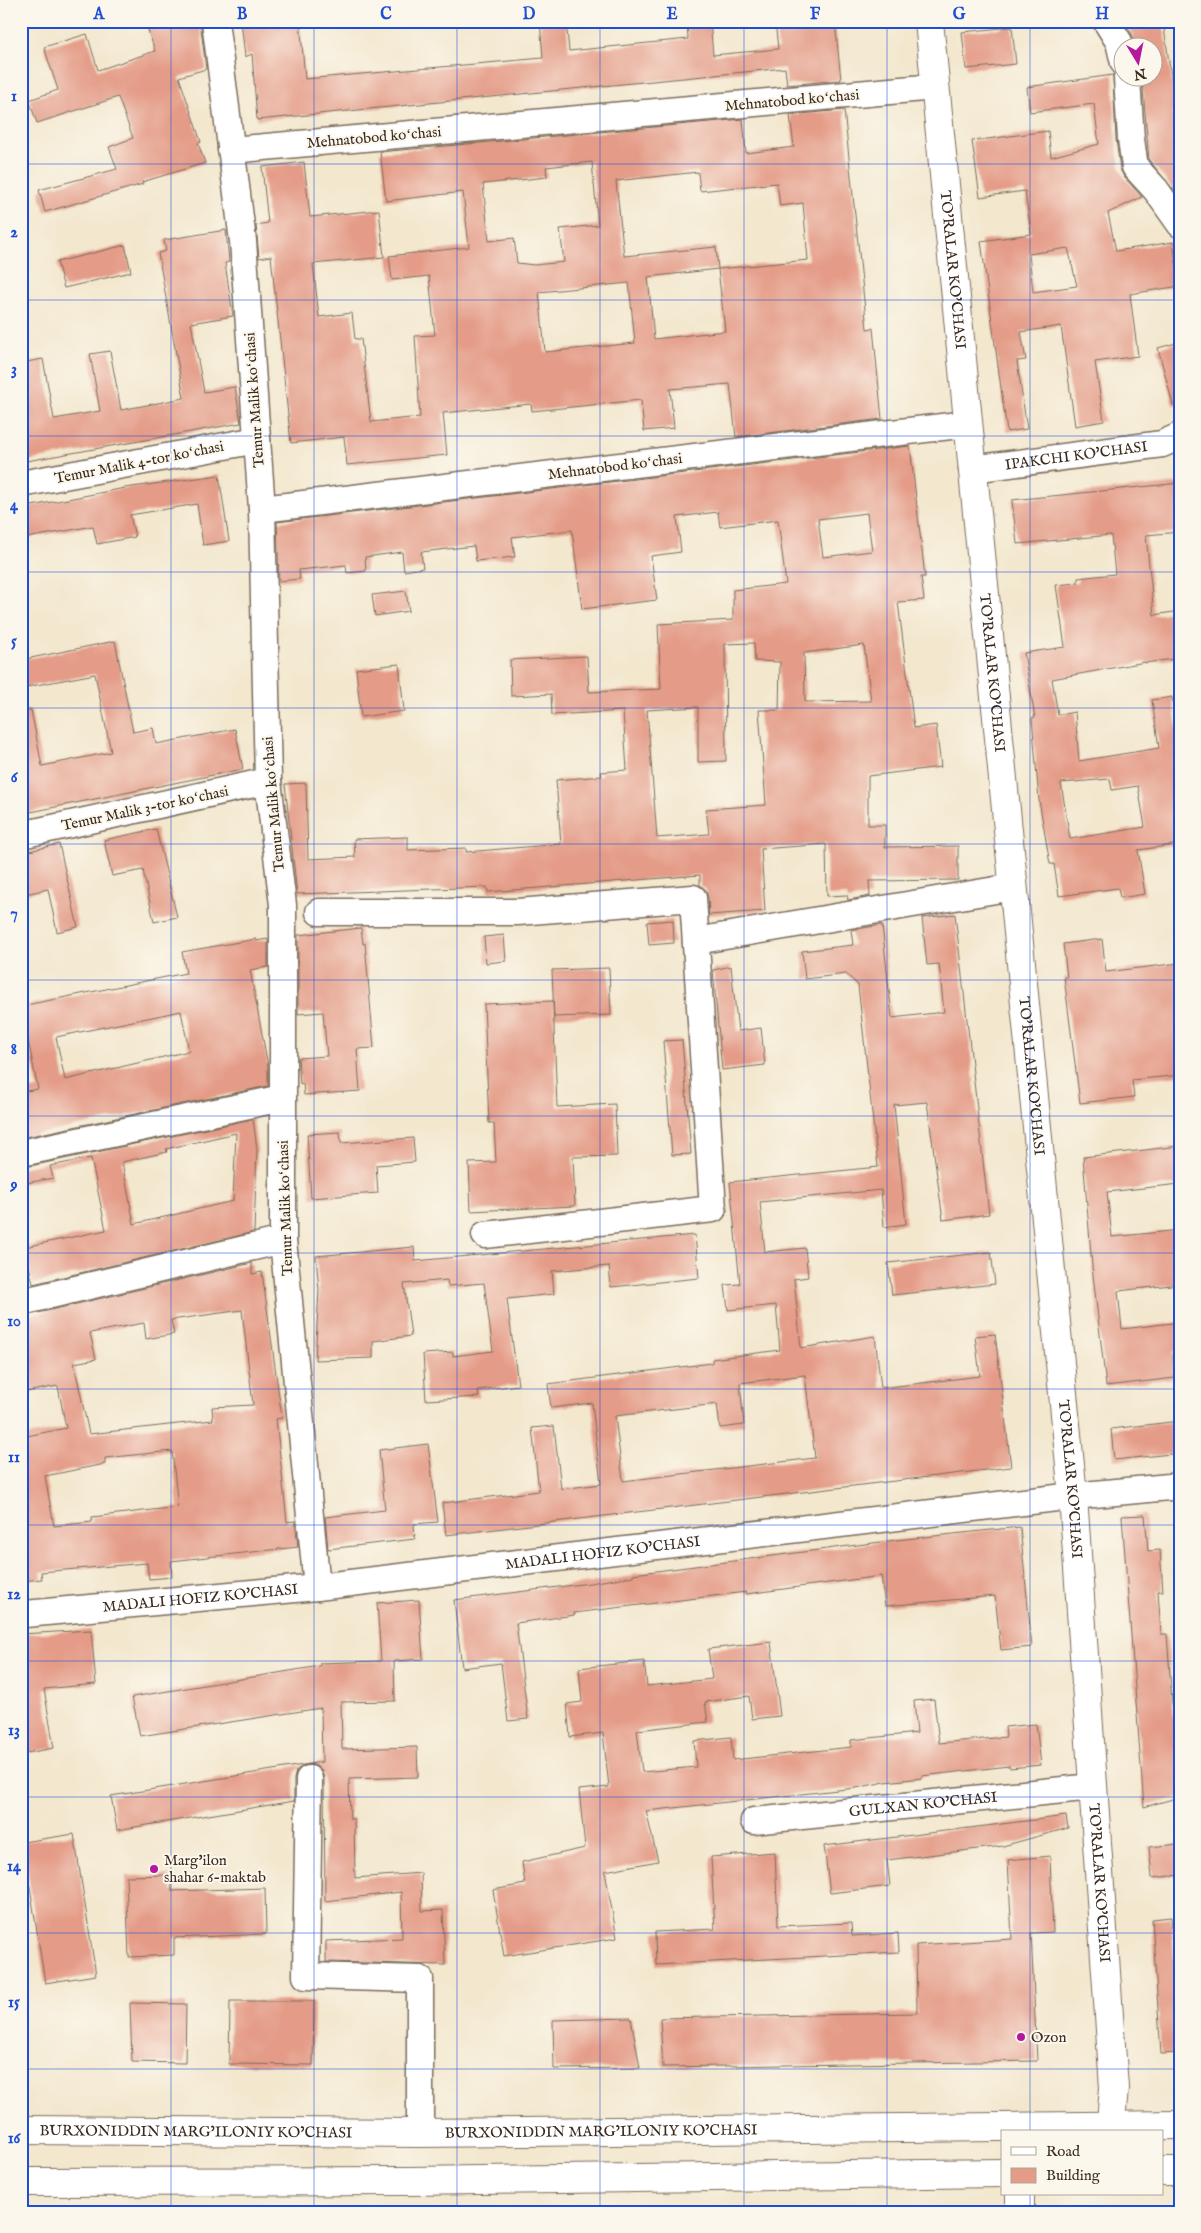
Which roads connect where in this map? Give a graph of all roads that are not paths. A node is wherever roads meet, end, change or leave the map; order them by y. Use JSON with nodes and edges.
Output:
{"nodes":[{"id":1,"x":215,"y":21,"type":"edge"},
{"id":2,"x":929,"y":21,"type":"edge"},
{"id":3,"x":1106,"y":21,"type":"edge"},
{"id":4,"x":1117,"y":38,"type":"edge"},
{"id":5,"x":935,"y":87,"type":"junction"},
{"id":6,"x":1128,"y":88,"type":"edge"},
{"id":7,"x":231,"y":150,"type":"junction"},
{"id":8,"x":1180,"y":224,"type":"edge"},
{"id":9,"x":968,"y":424,"type":"junction"},
{"id":10,"x":1180,"y":436,"type":"edge"},
{"id":11,"x":257,"y":440,"type":"junction"},
{"id":12,"x":972,"y":468,"type":"junction"},
{"id":13,"x":21,"y":484,"type":"edge"},
{"id":14,"x":262,"y":508,"type":"junction"},
{"id":15,"x":268,"y":781,"type":"junction"},
{"id":16,"x":21,"y":835,"type":"edge"},
{"id":17,"x":1013,"y":886,"type":"junction"},
{"id":18,"x":319,"y":912,"type":"dead end"},
{"id":19,"x":696,"y":941,"type":"junction"},
{"id":20,"x":282,"y":1098,"type":"junction"},
{"id":21,"x":21,"y":1153,"type":"edge"},
{"id":22,"x":485,"y":1235,"type":"dead end"},
{"id":23,"x":283,"y":1240,"type":"junction"},
{"id":24,"x":21,"y":1302,"type":"edge"},
{"id":25,"x":1180,"y":1486,"type":"edge"},
{"id":26,"x":1073,"y":1496,"type":"junction"},
{"id":27,"x":317,"y":1588,"type":"junction"},
{"id":28,"x":25,"y":1614,"type":"dead end"},
{"id":29,"x":309,"y":1779,"type":"dead end"},
{"id":30,"x":1093,"y":1787,"type":"junction"},
{"id":31,"x":754,"y":1821,"type":"dead end"},
{"id":32,"x":1180,"y":2125,"type":"edge"},
{"id":33,"x":1110,"y":2128,"type":"edge"},
{"id":34,"x":1021,"y":2129,"type":"edge"},
{"id":35,"x":21,"y":2130,"type":"edge"},
{"id":36,"x":420,"y":2133,"type":"junction"},
{"id":37,"x":1180,"y":2171,"type":"edge"},
{"id":38,"x":1164,"y":2172,"type":"edge"},
{"id":39,"x":1001,"y":2173,"type":"edge"},
{"id":40,"x":21,"y":2182,"type":"edge"},
{"id":41,"x":1020,"y":2196,"type":"edge"},
{"id":42,"x":1020,"y":2212,"type":"edge"}],
"edges":[{"from":1,"to":7,"type":"street","name":"Temur Malik koʻchasi"},
{"from":2,"to":5,"type":"main road","name":"TO'RALAR KO'CHASI"},
{"from":3,"to":4,"type":"street"},
{"from":5,"to":7,"type":"street","name":"Mehnatobod koʻchasi"},
{"from":5,"to":9,"type":"main road","name":"TO'RALAR KO'CHASI"},
{"from":6,"to":8,"type":"street"},
{"from":7,"to":11,"type":"street","name":"Temur Malik koʻchasi"},
{"from":9,"to":12,"type":"main road","name":"TO'RALAR KO'CHASI"},
{"from":9,"to":14,"type":"street","name":"Mehnatobod koʻchasi"},
{"from":10,"to":12,"type":"street","name":"IPAKCHI KO'CHASI"},
{"from":11,"to":13,"type":"street","name":"Temur Malik 4-tor koʻchasi"},
{"from":11,"to":14,"type":"street","name":"Temur Malik koʻchasi"},
{"from":12,"to":17,"type":"main road","name":"TO'RALAR KO'CHASI"},
{"from":14,"to":15,"type":"street","name":"Temur Malik koʻchasi"},
{"from":15,"to":16,"type":"street","name":"Temur Malik 3-tor koʻchasi"},
{"from":15,"to":20,"type":"street","name":"Temur Malik koʻchasi"},
{"from":17,"to":19,"type":"street"},
{"from":17,"to":26,"type":"main road","name":"TO'RALAR KO'CHASI"},
{"from":18,"to":19,"type":"street"},
{"from":19,"to":22,"type":"street"},
{"from":20,"to":21,"type":"street"},
{"from":20,"to":23,"type":"street","name":"Temur Malik koʻchasi"},
{"from":23,"to":24,"type":"street"},
{"from":23,"to":27,"type":"street","name":"Temur Malik koʻchasi"},
{"from":25,"to":26,"type":"street","name":"MADALI HOFIZ KO'CHASI"},
{"from":26,"to":27,"type":"street","name":"MADALI HOFIZ KO'CHASI"},
{"from":26,"to":30,"type":"main road","name":"TO'RALAR KO'CHASI"},
{"from":27,"to":28,"type":"street","name":"MADALI HOFIZ KO'CHASI"},
{"from":29,"to":36,"type":"street"},
{"from":30,"to":31,"type":"street","name":"GULXAN KO'CHASI"},
{"from":30,"to":33,"type":"main road","name":"TO'RALAR KO'CHASI"},
{"from":32,"to":33,"type":"main road","name":"BURXONIDDIN MARG’ILONIY KO’CHASI"},
{"from":33,"to":34,"type":"main road","name":"BURXONIDDIN MARG’ILONIY KO’CHASI"},
{"from":34,"to":36,"type":"main road","name":"BURXONIDDIN MARG’ILONIY KO’CHASI"},
{"from":35,"to":36,"type":"main road","name":"BURXONIDDIN MARG’ILONIY KO’CHASI"},
{"from":37,"to":38,"type":"main road"},
{"from":39,"to":40,"type":"main road"},
{"from":41,"to":42,"type":"main road"}]}
